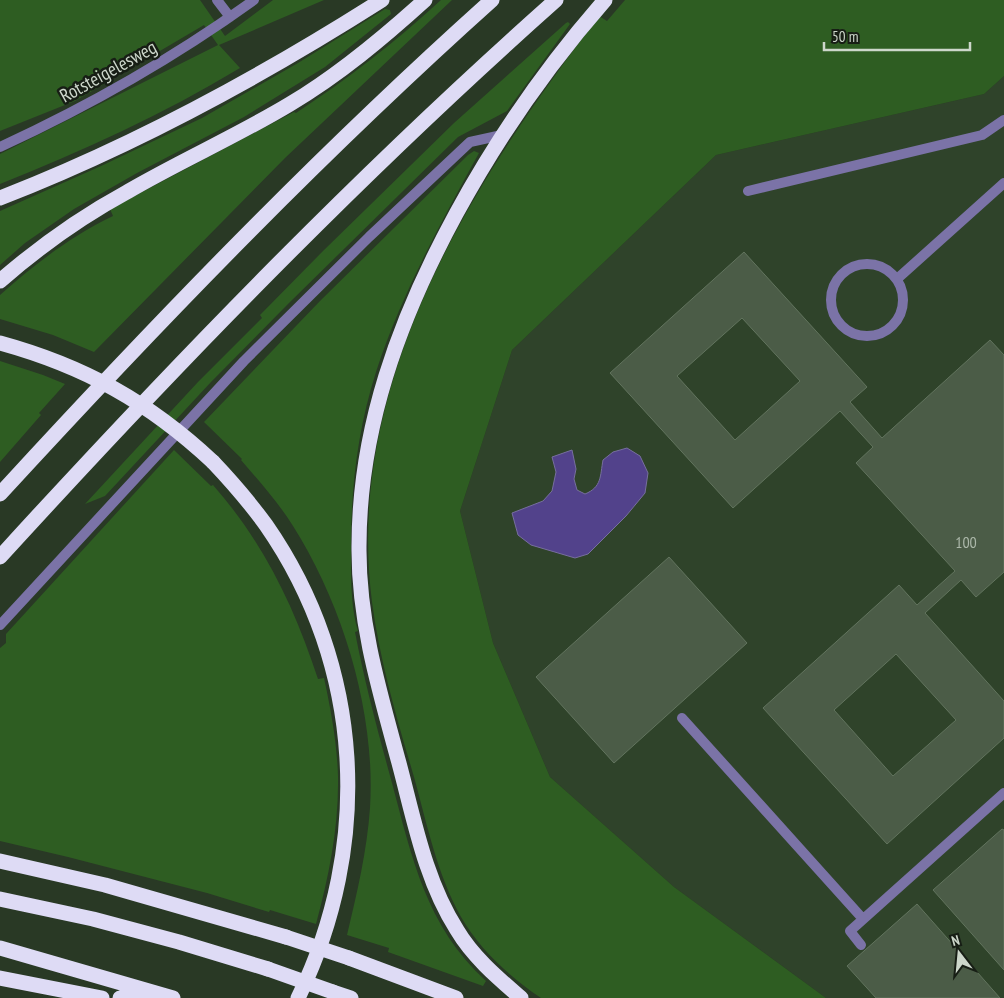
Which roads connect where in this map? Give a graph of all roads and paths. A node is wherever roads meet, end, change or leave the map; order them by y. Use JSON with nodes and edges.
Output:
{"nodes":[{"id":1,"x":217,"y":0,"type":"edge"},
{"id":2,"x":254,"y":0,"type":"edge"},
{"id":3,"x":382,"y":0,"type":"edge"},
{"id":4,"x":425,"y":0,"type":"edge"},
{"id":5,"x":492,"y":0,"type":"edge"},
{"id":6,"x":556,"y":0,"type":"edge"},
{"id":7,"x":605,"y":0,"type":"edge"},
{"id":8,"x":230,"y":17,"type":"junction"},
{"id":9,"x":1004,"y":120,"type":"edge"},
{"id":10,"x":502,"y":135,"type":"junction"},
{"id":11,"x":0,"y":147,"type":"edge"},
{"id":12,"x":1004,"y":183,"type":"edge"},
{"id":13,"x":748,"y":191,"type":"dead end"},
{"id":14,"x":0,"y":198,"type":"edge"},
{"id":15,"x":897,"y":280,"type":"junction"},
{"id":16,"x":0,"y":281,"type":"edge"},
{"id":17,"x":0,"y":344,"type":"edge"},
{"id":18,"x":0,"y":494,"type":"edge"},
{"id":19,"x":0,"y":557,"type":"edge"},
{"id":20,"x":0,"y":625,"type":"edge"},
{"id":21,"x":682,"y":718,"type":"dead end"},
{"id":22,"x":1004,"y":793,"type":"edge"},
{"id":23,"x":0,"y":861,"type":"edge"},
{"id":24,"x":0,"y":899,"type":"edge"},
{"id":25,"x":863,"y":919,"type":"junction"},
{"id":26,"x":861,"y":945,"type":"dead end"},
{"id":27,"x":0,"y":948,"type":"edge"},
{"id":28,"x":0,"y":978,"type":"edge"},
{"id":29,"x":169,"y":997,"type":"edge"},
{"id":30,"x":102,"y":998,"type":"edge"},
{"id":31,"x":120,"y":998,"type":"edge"},
{"id":32,"x":298,"y":998,"type":"edge"},
{"id":33,"x":351,"y":998,"type":"edge"},
{"id":34,"x":456,"y":998,"type":"edge"},
{"id":35,"x":521,"y":998,"type":"edge"}],
"edges":[{"from":1,"to":8,"type":"lane"},
{"from":2,"to":8,"type":"lane","name":"Rotsteigelesweg"},
{"from":3,"to":14,"type":"highway"},
{"from":4,"to":16,"type":"highway"},
{"from":5,"to":18,"type":"highway"},
{"from":6,"to":19,"type":"highway"},
{"from":7,"to":10,"type":"highway"},
{"from":8,"to":11,"type":"lane","name":"Rotsteigelesweg"},
{"from":9,"to":13,"type":"lane"},
{"from":10,"to":20,"type":"lane"},
{"from":10,"to":35,"type":"highway"},
{"from":12,"to":15,"type":"lane"},
{"from":15,"to":15,"type":"lane"},
{"from":17,"to":32,"type":"highway","bridge":true},
{"from":21,"to":25,"type":"lane"},
{"from":22,"to":25,"type":"lane"},
{"from":23,"to":34,"type":"highway","bridge":true},
{"from":24,"to":33,"type":"highway","bridge":true},
{"from":25,"to":26,"type":"lane"},
{"from":27,"to":29,"type":"highway"},
{"from":28,"to":30,"type":"highway"},
{"from":29,"to":31,"type":"highway"}]}
